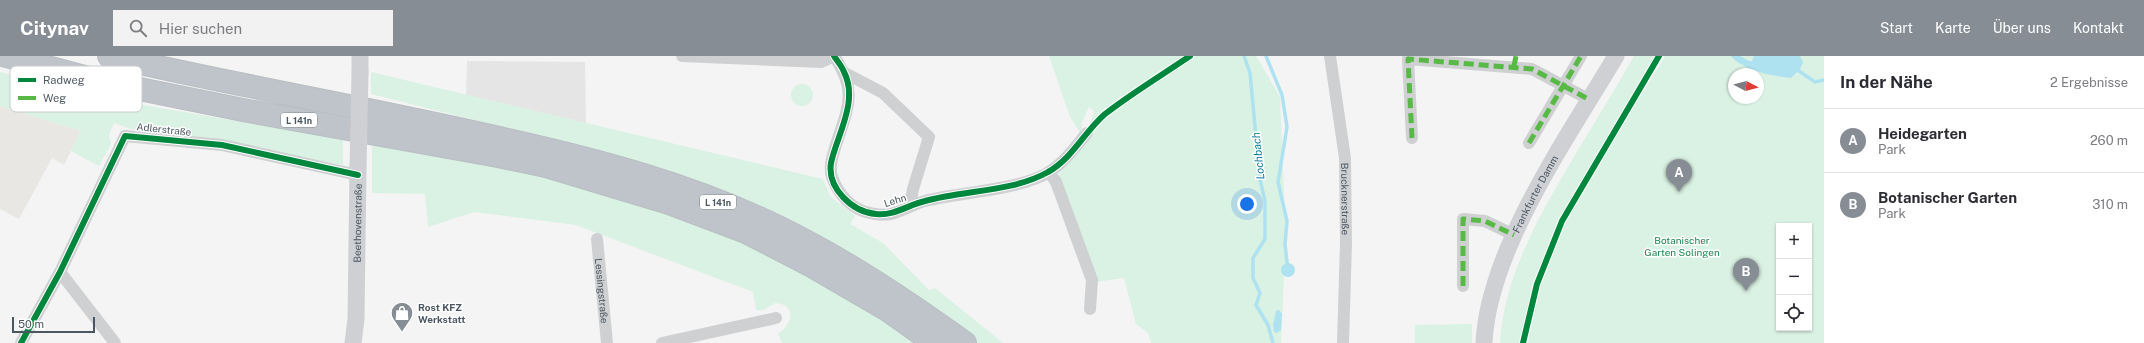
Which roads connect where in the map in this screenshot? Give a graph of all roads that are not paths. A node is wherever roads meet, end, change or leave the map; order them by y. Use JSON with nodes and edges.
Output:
{"nodes":[{"id":1,"x":6,"y":56,"type":"edge"},
{"id":2,"x":109,"y":56,"type":"edge"},
{"id":3,"x":682,"y":56,"type":"edge"},
{"id":4,"x":834,"y":56,"type":"edge"},
{"id":5,"x":1330,"y":56,"type":"edge"},
{"id":6,"x":1581,"y":56,"type":"edge"},
{"id":7,"x":1616,"y":56,"type":"edge"},
{"id":8,"x":740,"y":57,"type":"edge"},
{"id":9,"x":1515,"y":61,"type":"edge"},
{"id":10,"x":360,"y":64,"type":"edge"},
{"id":11,"x":42,"y":66,"type":"edge"},
{"id":12,"x":845,"y":73,"type":"junction"},
{"id":13,"x":1563,"y":85,"type":"junction"},
{"id":14,"x":142,"y":90,"type":"edge"},
{"id":15,"x":1590,"y":100,"type":"junction"},
{"id":16,"x":1087,"y":133,"type":"dead end"},
{"id":17,"x":1412,"y":138,"type":"dead end"},
{"id":18,"x":1529,"y":143,"type":"dead end"},
{"id":19,"x":358,"y":171,"type":"junction"},
{"id":20,"x":1049,"y":172,"type":"junction"},
{"id":21,"x":910,"y":206,"type":"junction"},
{"id":22,"x":1514,"y":235,"type":"junction"},
{"id":23,"x":597,"y":239,"type":"dead end"},
{"id":24,"x":60,"y":272,"type":"junction"},
{"id":25,"x":1463,"y":286,"type":"dead end"},
{"id":26,"x":1090,"y":309,"type":"dead end"},
{"id":27,"x":776,"y":318,"type":"dead end"},
{"id":28,"x":20,"y":343,"type":"edge"},
{"id":29,"x":115,"y":343,"type":"edge"},
{"id":30,"x":353,"y":343,"type":"edge"},
{"id":31,"x":607,"y":343,"type":"edge"},
{"id":32,"x":662,"y":343,"type":"edge"},
{"id":33,"x":934,"y":343,"type":"edge"},
{"id":34,"x":965,"y":343,"type":"edge"},
{"id":35,"x":1343,"y":343,"type":"edge"},
{"id":36,"x":1484,"y":343,"type":"edge"}],
"edges":[{"from":1,"to":11,"type":"highway","number":"L 141n"},
{"from":2,"to":34,"type":"highway","number":"L 141n"},
{"from":3,"to":8,"type":"street"},
{"from":4,"to":8,"type":"street"},
{"from":4,"to":12,"type":"street","name":"Lehn"},
{"from":5,"to":35,"type":"street","name":"Brucknerstraße"},
{"from":6,"to":13,"type":"street"},
{"from":7,"to":15,"type":"main road","name":"Frankfurter Damm"},
{"from":9,"to":13,"type":"street"},
{"from":9,"to":17,"type":"street"},
{"from":10,"to":19,"type":"main road","name":"Beethovenstraße","bridge":true},
{"from":12,"to":21,"type":"street","name":"Lehn"},
{"from":12,"to":21,"type":"street","name":"Lehn"},
{"from":13,"to":15,"type":"street"},
{"from":13,"to":18,"type":"street"},
{"from":14,"to":33,"type":"highway","number":"L 141n"},
{"from":15,"to":22,"type":"main road","name":"Frankfurter Damm"},
{"from":16,"to":20,"type":"street","name":"Lehn"},
{"from":19,"to":24,"type":"street","name":"Adlerstraße"},
{"from":19,"to":30,"type":"main road","name":"Beethovenstraße"},
{"from":20,"to":21,"type":"street","name":"Lehn"},
{"from":20,"to":26,"type":"street"},
{"from":22,"to":25,"type":"street"},
{"from":22,"to":36,"type":"main road","name":"Frankfurter Damm"},
{"from":23,"to":31,"type":"street","name":"Lessingstraße"},
{"from":24,"to":28,"type":"street","name":"Adlerstraße"},
{"from":24,"to":29,"type":"street"},
{"from":27,"to":32,"type":"street"}]}
